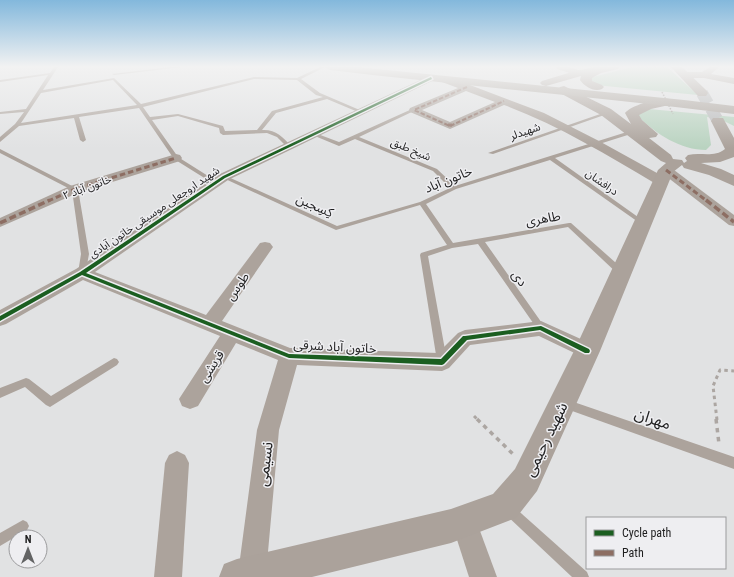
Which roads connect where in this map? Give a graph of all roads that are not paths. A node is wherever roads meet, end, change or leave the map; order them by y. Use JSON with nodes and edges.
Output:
{"nodes":[{"id":1,"x":37,"y":94,"type":"edge"},
{"id":2,"x":129,"y":94,"type":"edge"},
{"id":3,"x":189,"y":94,"type":"edge"},
{"id":4,"x":318,"y":94,"type":"edge"},
{"id":5,"x":397,"y":94,"type":"edge"},
{"id":6,"x":451,"y":94,"type":"edge"},
{"id":7,"x":485,"y":94,"type":"edge"},
{"id":8,"x":571,"y":94,"type":"edge"},
{"id":9,"x":620,"y":94,"type":"edge"},
{"id":10,"x":661,"y":94,"type":"edge"},
{"id":11,"x":664,"y":97,"type":"junction"},
{"id":12,"x":326,"y":98,"type":"junction"},
{"id":13,"x":504,"y":101,"type":"junction"},
{"id":14,"x":734,"y":102,"type":"edge"},
{"id":15,"x":140,"y":106,"type":"junction"},
{"id":16,"x":27,"y":110,"type":"junction"},
{"id":17,"x":414,"y":110,"type":"junction"},
{"id":18,"x":734,"y":110,"type":"edge"},
{"id":19,"x":360,"y":111,"type":"junction"},
{"id":20,"x":0,"y":113,"type":"edge"},
{"id":21,"x":607,"y":113,"type":"junction"},
{"id":22,"x":632,"y":113,"type":"junction"},
{"id":23,"x":76,"y":116,"type":"junction"},
{"id":24,"x":149,"y":119,"type":"junction"},
{"id":25,"x":17,"y":125,"type":"junction"},
{"id":26,"x":566,"y":127,"type":"junction"},
{"id":27,"x":725,"y":130,"type":"tunnel mouth"},
{"id":28,"x":258,"y":132,"type":"junction"},
{"id":29,"x":632,"y":132,"type":"junction"},
{"id":30,"x":313,"y":134,"type":"junction"},
{"id":31,"x":355,"y":137,"type":"junction"},
{"id":32,"x":0,"y":140,"type":"edge"},
{"id":33,"x":83,"y":140,"type":"dead end"},
{"id":34,"x":595,"y":143,"type":"junction"},
{"id":35,"x":288,"y":146,"type":"junction"},
{"id":36,"x":0,"y":151,"type":"edge"},
{"id":37,"x":491,"y":153,"type":"dead end"},
{"id":38,"x":550,"y":157,"type":"junction"},
{"id":39,"x":176,"y":158,"type":"junction"},
{"id":40,"x":677,"y":163,"type":"junction"},
{"id":41,"x":734,"y":173,"type":"edge"},
{"id":42,"x":219,"y":179,"type":"junction"},
{"id":43,"x":734,"y":181,"type":"edge"},
{"id":44,"x":454,"y":188,"type":"junction"},
{"id":45,"x":75,"y":189,"type":"junction"},
{"id":46,"x":422,"y":203,"type":"junction"},
{"id":47,"x":734,"y":222,"type":"edge"},
{"id":48,"x":0,"y":223,"type":"edge"},
{"id":49,"x":643,"y":223,"type":"junction"},
{"id":50,"x":480,"y":241,"type":"junction"},
{"id":51,"x":451,"y":246,"type":"junction"},
{"id":52,"x":265,"y":247,"type":"dead end"},
{"id":53,"x":82,"y":273,"type":"junction"},
{"id":54,"x":622,"y":273,"type":"junction"},
{"id":55,"x":0,"y":319,"type":"edge"},
{"id":56,"x":210,"y":324,"type":"junction"},
{"id":57,"x":541,"y":328,"type":"junction"},
{"id":58,"x":232,"y":333,"type":"junction"},
{"id":59,"x":587,"y":351,"type":"junction"},
{"id":60,"x":289,"y":356,"type":"junction"},
{"id":61,"x":114,"y":362,"type":"dead end"},
{"id":62,"x":442,"y":362,"type":"junction"},
{"id":63,"x":0,"y":394,"type":"edge"},
{"id":64,"x":190,"y":399,"type":"dead end"},
{"id":65,"x":562,"y":403,"type":"junction"},
{"id":66,"x":177,"y":463,"type":"dead end"},
{"id":67,"x":734,"y":464,"type":"edge"},
{"id":68,"x":504,"y":506,"type":"junction"},
{"id":69,"x":464,"y":521,"type":"junction"},
{"id":70,"x":23,"y":526,"type":"dead end"},
{"id":71,"x":0,"y":540,"type":"edge"},
{"id":72,"x":244,"y":575,"type":"edge"},
{"id":73,"x":168,"y":577,"type":"edge"},
{"id":74,"x":483,"y":577,"type":"edge"},
{"id":75,"x":582,"y":577,"type":"edge"}],
"edges":[{"from":1,"to":16,"type":"lane"},
{"from":2,"to":15,"type":"lane"},
{"from":3,"to":15,"type":"lane"},
{"from":4,"to":12,"type":"lane"},
{"from":5,"to":19,"type":"street","name":"شهید اروجعلی موسیقی خاتون آبادی"},
{"from":6,"to":17,"type":"street"},
{"from":7,"to":13,"type":"street"},
{"from":8,"to":21,"type":"main road"},
{"from":9,"to":11,"type":"main road"},
{"from":10,"to":14,"type":"main road"},
{"from":11,"to":18,"type":"main road"},
{"from":11,"to":22,"type":"main road"},
{"from":12,"to":19,"type":"lane"},
{"from":12,"to":28,"type":"lane"},
{"from":13,"to":17,"type":"street"},
{"from":13,"to":26,"type":"street"},
{"from":15,"to":23,"type":"lane"},
{"from":15,"to":24,"type":"lane"},
{"from":16,"to":20,"type":"lane"},
{"from":16,"to":25,"type":"lane"},
{"from":17,"to":31,"type":"lane"},
{"from":19,"to":30,"type":"street","name":"شهید اروجعلی موسیقی خاتون آبادی"},
{"from":21,"to":22,"type":"main road"},
{"from":21,"to":26,"type":"lane","name":"شهیدلر"},
{"from":21,"to":29,"type":"main road"},
{"from":22,"to":40,"type":"main road"},
{"from":23,"to":25,"type":"lane"},
{"from":23,"to":33,"type":"lane"},
{"from":24,"to":28,"type":"lane"},
{"from":24,"to":39,"type":"lane"},
{"from":25,"to":32,"type":"lane"},
{"from":26,"to":34,"type":"street"},
{"from":26,"to":37,"type":"lane","name":"شهیدلر"},
{"from":27,"to":40,"type":"main road"},
{"from":28,"to":35,"type":"lane"},
{"from":29,"to":34,"type":"lane","name":"خاتون آباد"},
{"from":29,"to":40,"type":"main road"},
{"from":30,"to":31,"type":"lane"},
{"from":30,"to":35,"type":"street","name":"شهید اروجعلی موسیقی خاتون آبادی"},
{"from":31,"to":44,"type":"lane","name":"شیخ طبق"},
{"from":34,"to":38,"type":"lane","name":"خاتون آباد"},
{"from":34,"to":40,"type":"street"},
{"from":35,"to":42,"type":"street","name":"شهید اروجعلی موسیقی خاتون آبادی"},
{"from":36,"to":45,"type":"lane"},
{"from":38,"to":44,"type":"lane","name":"خاتون آباد"},
{"from":38,"to":49,"type":"lane","name":"درافشان"},
{"from":39,"to":42,"type":"lane","name":"کِسِجین"},
{"from":39,"to":45,"type":"street","name":"خاتون آباد ۲"},
{"from":40,"to":41,"type":"main road"},
{"from":40,"to":43,"type":"main road"},
{"from":40,"to":47,"type":"street"},
{"from":40,"to":49,"type":"main road","name":"شهید رحیمی"},
{"from":42,"to":46,"type":"lane","name":"کِسِجین"},
{"from":42,"to":53,"type":"street","name":"شهید اروجعلی موسیقی خاتون آبادی"},
{"from":44,"to":46,"type":"lane","name":"خاتون آباد"},
{"from":45,"to":48,"type":"street","name":"خاتون آباد ۲"},
{"from":45,"to":53,"type":"lane"},
{"from":46,"to":51,"type":"lane","name":"خاتون آباد"},
{"from":49,"to":54,"type":"main road","name":"شهید رحیمی"},
{"from":50,"to":51,"type":"lane","name":"طاهری"},
{"from":50,"to":54,"type":"lane","name":"طاهری"},
{"from":50,"to":57,"type":"lane","name":"دی"},
{"from":51,"to":62,"type":"lane"},
{"from":52,"to":56,"type":"street","name":"طوس"},
{"from":53,"to":55,"type":"street","name":"شهید اروجعلی موسیقی خاتون آبادی"},
{"from":53,"to":56,"type":"street","name":"خاتون آباد شرقی"},
{"from":54,"to":59,"type":"main road","name":"شهید رحیمی"},
{"from":56,"to":58,"type":"street","name":"خاتون آباد شرقی"},
{"from":57,"to":59,"type":"street"},
{"from":57,"to":62,"type":"street"},
{"from":58,"to":60,"type":"street","name":"خاتون آباد شرقی"},
{"from":58,"to":64,"type":"street","name":"قریشی"},
{"from":59,"to":65,"type":"main road","name":"شهید رحیمی"},
{"from":60,"to":62,"type":"street","name":"خاتون آباد شرقی"},
{"from":60,"to":72,"type":"street","name":"نسیمی"},
{"from":61,"to":63,"type":"lane"},
{"from":65,"to":67,"type":"lane","name":"مهران"},
{"from":65,"to":68,"type":"main road","name":"شهید رحیمی"},
{"from":66,"to":73,"type":"street"},
{"from":68,"to":69,"type":"main road","name":"شهید رحیمی"},
{"from":68,"to":75,"type":"lane"},
{"from":69,"to":72,"type":"main road","name":"شهید رحیمی"},
{"from":69,"to":74,"type":"street"},
{"from":70,"to":71,"type":"lane"}]}
